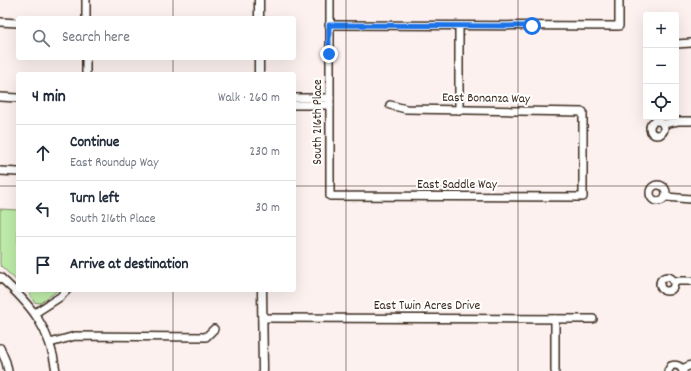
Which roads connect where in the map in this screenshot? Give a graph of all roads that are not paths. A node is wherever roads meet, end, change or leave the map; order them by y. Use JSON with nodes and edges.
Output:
{"nodes":[{"id":1,"x":86,"y":0,"type":"edge"},
{"id":2,"x":259,"y":0,"type":"edge"},
{"id":3,"x":330,"y":0,"type":"edge"},
{"id":4,"x":619,"y":0,"type":"edge"},
{"id":5,"x":86,"y":16,"type":"edge"},
{"id":6,"x":259,"y":16,"type":"edge"},
{"id":7,"x":0,"y":22,"type":"edge"},
{"id":8,"x":16,"y":23,"type":"edge"},
{"id":9,"x":329,"y":25,"type":"junction"},
{"id":10,"x":459,"y":26,"type":"junction"},
{"id":11,"x":691,"y":43,"type":"edge"},
{"id":12,"x":679,"y":44,"type":"edge"},
{"id":13,"x":86,"y":60,"type":"edge"},
{"id":14,"x":259,"y":60,"type":"edge"},
{"id":15,"x":86,"y":72,"type":"edge"},
{"id":16,"x":259,"y":72,"type":"edge"},
{"id":17,"x":0,"y":97,"type":"edge"},
{"id":18,"x":16,"y":98,"type":"edge"},
{"id":19,"x":296,"y":98,"type":"edge"},
{"id":20,"x":330,"y":101,"type":"junction"},
{"id":21,"x":296,"y":105,"type":"edge"},
{"id":22,"x":390,"y":105,"type":"dead end"},
{"id":23,"x":459,"y":110,"type":"junction"},
{"id":24,"x":691,"y":121,"type":"edge"},
{"id":25,"x":663,"y":124,"type":"dead end"},
{"id":26,"x":0,"y":171,"type":"edge"},
{"id":27,"x":16,"y":172,"type":"edge"},
{"id":28,"x":330,"y":196,"type":"joint"},
{"id":29,"x":583,"y":197,"type":"joint"},
{"id":30,"x":666,"y":197,"type":"dead end"},
{"id":31,"x":691,"y":199,"type":"edge"},
{"id":32,"x":0,"y":277,"type":"edge"},
{"id":33,"x":674,"y":281,"type":"dead end"},
{"id":34,"x":691,"y":281,"type":"edge"},
{"id":35,"x":65,"y":292,"type":"edge"},
{"id":36,"x":262,"y":292,"type":"edge"},
{"id":37,"x":35,"y":313,"type":"junction"},
{"id":38,"x":262,"y":318,"type":"junction"},
{"id":39,"x":555,"y":319,"type":"junction"},
{"id":40,"x":593,"y":319,"type":"dead end"},
{"id":41,"x":214,"y":329,"type":"dead end"},
{"id":42,"x":50,"y":343,"type":"junction"},
{"id":43,"x":0,"y":348,"type":"edge"},
{"id":44,"x":691,"y":365,"type":"edge"},
{"id":45,"x":682,"y":370,"type":"edge"},
{"id":46,"x":8,"y":371,"type":"edge"},
{"id":47,"x":56,"y":371,"type":"edge"},
{"id":48,"x":263,"y":371,"type":"edge"},
{"id":49,"x":555,"y":371,"type":"edge"},
{"id":50,"x":668,"y":371,"type":"edge"}],
"edges":[{"from":1,"to":5,"type":"street"},
{"from":2,"to":6,"type":"street"},
{"from":3,"to":9,"type":"street","name":"South 216th Place"},
{"from":4,"to":10,"type":"street"},
{"from":7,"to":8,"type":"street"},
{"from":9,"to":10,"type":"street"},
{"from":9,"to":20,"type":"street","name":"South 216th Place"},
{"from":10,"to":23,"type":"street"},
{"from":11,"to":12,"type":"street"},
{"from":13,"to":15,"type":"street"},
{"from":14,"to":16,"type":"street"},
{"from":17,"to":18,"type":"street"},
{"from":19,"to":20,"type":"street"},
{"from":20,"to":21,"type":"street"},
{"from":20,"to":28,"type":"street","name":"South 216th Place"},
{"from":22,"to":23,"type":"street","name":"East Bonanza Way"},
{"from":23,"to":29,"type":"street","name":"East Bonanza Way"},
{"from":24,"to":25,"type":"street"},
{"from":26,"to":27,"type":"street"},
{"from":28,"to":29,"type":"street","name":"East Saddle Way"},
{"from":30,"to":31,"type":"street"},
{"from":32,"to":37,"type":"street"},
{"from":33,"to":34,"type":"street"},
{"from":35,"to":37,"type":"street"},
{"from":36,"to":38,"type":"street"},
{"from":37,"to":42,"type":"street"},
{"from":38,"to":39,"type":"street","name":"East Twin Acres Drive"},
{"from":38,"to":48,"type":"street"},
{"from":39,"to":40,"type":"street","name":"East Twin Acres Drive"},
{"from":39,"to":49,"type":"street"},
{"from":41,"to":42,"type":"street"},
{"from":42,"to":47,"type":"street"},
{"from":43,"to":46,"type":"street"},
{"from":44,"to":45,"type":"street"},
{"from":45,"to":50,"type":"street"}]}
